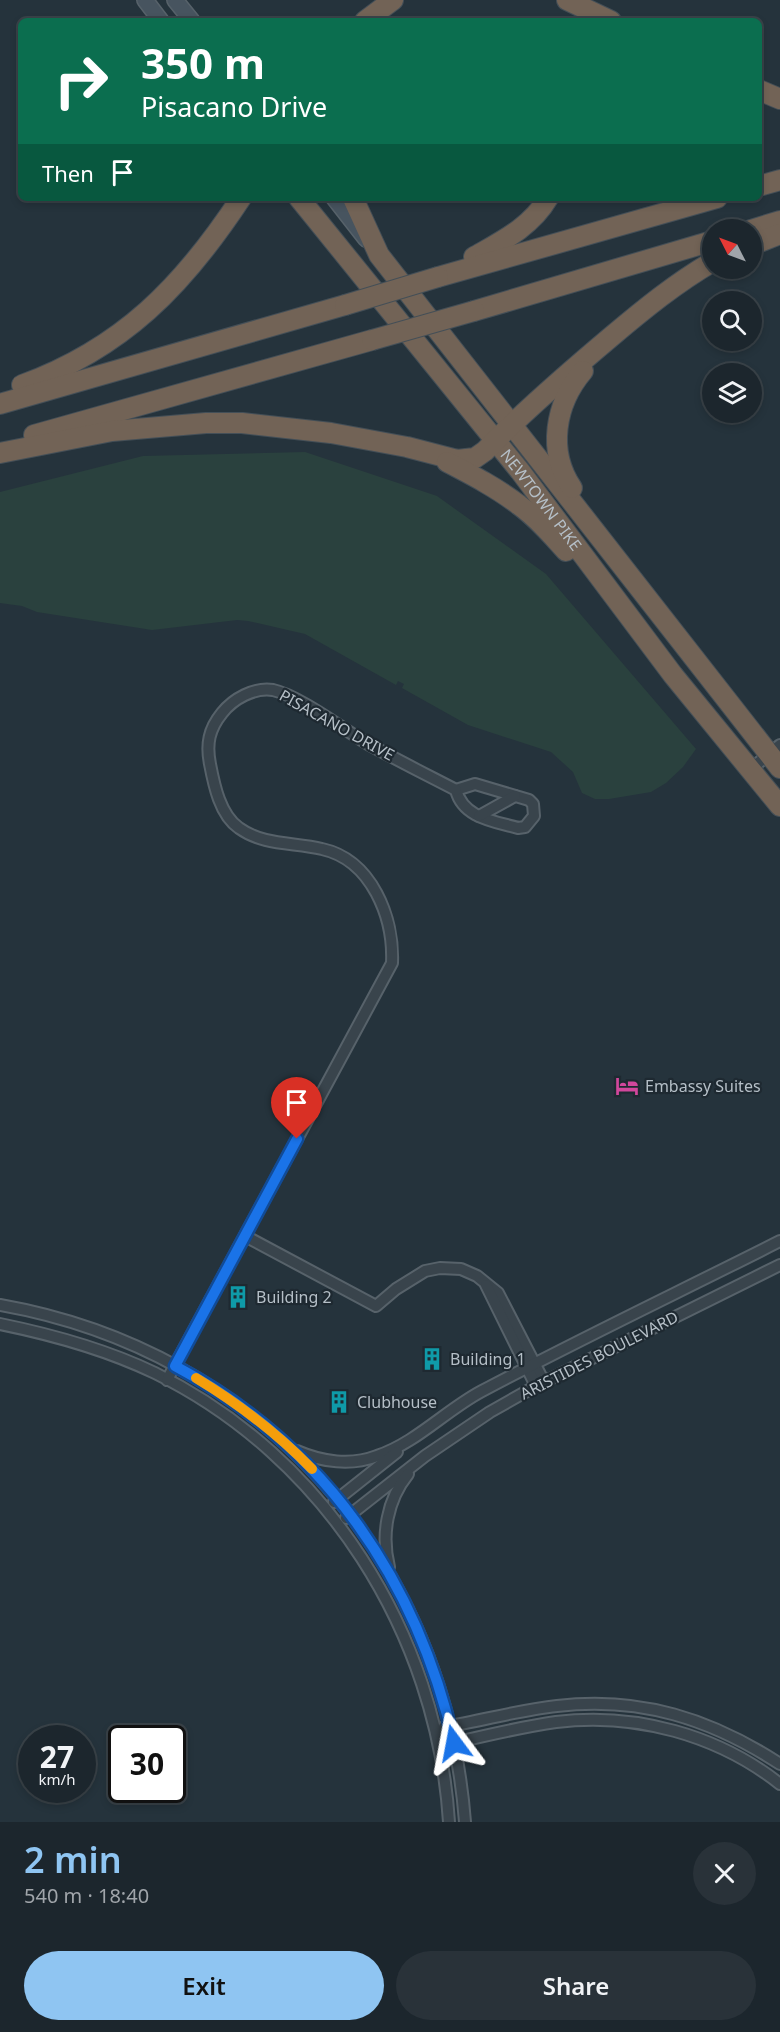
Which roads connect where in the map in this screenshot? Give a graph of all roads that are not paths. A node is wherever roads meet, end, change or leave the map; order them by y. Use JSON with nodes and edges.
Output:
{"nodes":[{"id":1,"x":145,"y":0,"type":"edge"},
{"id":2,"x":175,"y":0,"type":"edge"},
{"id":3,"x":393,"y":0,"type":"edge"},
{"id":4,"x":567,"y":0,"type":"edge"},
{"id":5,"x":159,"y":18,"type":"edge"},
{"id":6,"x":190,"y":18,"type":"edge"},
{"id":7,"x":369,"y":18,"type":"edge"},
{"id":8,"x":605,"y":18,"type":"edge"},
{"id":9,"x":762,"y":91,"type":"edge"},
{"id":10,"x":780,"y":99,"type":"edge"},
{"id":11,"x":780,"y":180,"type":"edge"},
{"id":12,"x":762,"y":185,"type":"edge"},
{"id":13,"x":239,"y":201,"type":"edge"},
{"id":14,"x":300,"y":201,"type":"edge"},
{"id":15,"x":336,"y":201,"type":"edge"},
{"id":16,"x":354,"y":201,"type":"edge"},
{"id":17,"x":546,"y":201,"type":"edge"},
{"id":18,"x":706,"y":201,"type":"edge"},
{"id":19,"x":780,"y":221,"type":"edge"},
{"id":20,"x":762,"y":227,"type":"edge"},
{"id":21,"x":780,"y":234,"type":"edge"},
{"id":22,"x":762,"y":241,"type":"edge"},
{"id":23,"x":702,"y":244,"type":"edge"},
{"id":24,"x":379,"y":255,"type":"junction"},
{"id":25,"x":702,"y":269,"type":"edge"},
{"id":26,"x":438,"y":277,"type":"junction"},
{"id":27,"x":612,"y":336,"type":"junction"},
{"id":28,"x":0,"y":393,"type":"edge"},
{"id":29,"x":0,"y":404,"type":"edge"},
{"id":30,"x":512,"y":425,"type":"junction"},
{"id":31,"x":495,"y":440,"type":"junction"},
{"id":32,"x":0,"y":444,"type":"edge"},
{"id":33,"x":0,"y":453,"type":"edge"},
{"id":34,"x":434,"y":455,"type":"junction"},
{"id":35,"x":648,"y":599,"type":"junction"},
{"id":36,"x":673,"y":675,"type":"junction"},
{"id":37,"x":776,"y":755,"type":"edge"},
{"id":38,"x":751,"y":768,"type":"junction"},
{"id":39,"x":456,"y":790,"type":"junction"},
{"id":40,"x":515,"y":796,"type":"junction"},
{"id":41,"x":780,"y":806,"type":"edge"},
{"id":42,"x":479,"y":816,"type":"junction"},
{"id":43,"x":245,"y":1236,"type":"junction"},
{"id":44,"x":780,"y":1241,"type":"edge"},
{"id":45,"x":780,"y":1265,"type":"edge"},
{"id":46,"x":0,"y":1305,"type":"edge"},
{"id":47,"x":25,"y":1309,"type":"junction"},
{"id":48,"x":0,"y":1324,"type":"edge"},
{"id":49,"x":21,"y":1328,"type":"junction"},
{"id":50,"x":175,"y":1366,"type":"junction"},
{"id":51,"x":531,"y":1366,"type":"junction"},
{"id":52,"x":167,"y":1380,"type":"junction"},
{"id":53,"x":540,"y":1384,"type":"junction"},
{"id":54,"x":432,"y":1424,"type":"junction"},
{"id":55,"x":287,"y":1444,"type":"junction"},
{"id":56,"x":425,"y":1456,"type":"junction"},
{"id":57,"x":338,"y":1499,"type":"junction"},
{"id":58,"x":326,"y":1509,"type":"junction"},
{"id":59,"x":351,"y":1515,"type":"junction"},
{"id":60,"x":339,"y":1525,"type":"junction"},
{"id":61,"x":392,"y":1576,"type":"junction"},
{"id":62,"x":451,"y":1726,"type":"junction"},
{"id":63,"x":435,"y":1729,"type":"junction"},
{"id":64,"x":454,"y":1743,"type":"junction"},
{"id":65,"x":439,"y":1746,"type":"junction"},
{"id":66,"x":780,"y":1764,"type":"edge"},
{"id":67,"x":780,"y":1784,"type":"edge"},
{"id":68,"x":448,"y":1822,"type":"edge"},
{"id":69,"x":465,"y":1822,"type":"edge"}],
"edges":[{"from":1,"to":5,"type":"main road"},
{"from":2,"to":6,"type":"main road"},
{"from":3,"to":7,"type":"highway"},
{"from":4,"to":8,"type":"highway"},
{"from":9,"to":10,"type":"highway"},
{"from":11,"to":12,"type":"highway"},
{"from":13,"to":28,"type":"highway"},
{"from":14,"to":31,"type":"highway","name":"NEWTOWN PIKE"},
{"from":15,"to":24,"type":"main road","name":"NEWTOWN PIKE"},
{"from":16,"to":24,"type":"highway"},
{"from":17,"to":26,"type":"highway"},
{"from":18,"to":26,"type":"highway"},
{"from":19,"to":20,"type":"highway"},
{"from":21,"to":22,"type":"highway"},
{"from":23,"to":32,"type":"highway","bridge":true},
{"from":24,"to":30,"type":"highway","name":"NEWTOWN PIKE"},
{"from":25,"to":27,"type":"highway"},
{"from":26,"to":29,"type":"highway","bridge":true},
{"from":27,"to":30,"type":"highway"},
{"from":27,"to":35,"type":"highway"},
{"from":30,"to":31,"type":"highway"},
{"from":30,"to":35,"type":"highway","name":"NEWTOWN PIKE"},
{"from":31,"to":34,"type":"highway"},
{"from":31,"to":36,"type":"highway","name":"NEWTOWN PIKE"},
{"from":33,"to":34,"type":"highway"},
{"from":34,"to":36,"type":"highway"},
{"from":35,"to":37,"type":"highway","name":"NEWTOWN PIKE"},
{"from":36,"to":38,"type":"highway","name":"NEWTOWN PIKE"},
{"from":37,"to":38,"type":"street"},
{"from":38,"to":41,"type":"highway","name":"NEWTOWN PIKE"},
{"from":39,"to":40,"type":"street"},
{"from":39,"to":42,"type":"street"},
{"from":39,"to":43,"type":"street","name":"PISACANO DRIVE"},
{"from":40,"to":42,"type":"street"},
{"from":40,"to":42,"type":"street"},
{"from":43,"to":50,"type":"street","name":"PISACANO DRIVE"},
{"from":43,"to":51,"type":"street"},
{"from":44,"to":51,"type":"street","name":"ARISTIDES BOULEVARD"},
{"from":45,"to":53,"type":"street","name":"ARISTIDES BOULEVARD"},
{"from":46,"to":47,"type":"street"},
{"from":47,"to":49,"type":"street"},
{"from":47,"to":50,"type":"street"},
{"from":48,"to":49,"type":"street"},
{"from":49,"to":52,"type":"street"},
{"from":50,"to":52,"type":"street","name":"PISACANO DRIVE"},
{"from":50,"to":55,"type":"street"},
{"from":51,"to":53,"type":"street"},
{"from":51,"to":54,"type":"street","name":"ARISTIDES BOULEVARD"},
{"from":52,"to":58,"type":"street"},
{"from":53,"to":56,"type":"street","name":"ARISTIDES BOULEVARD"},
{"from":54,"to":55,"type":"street","name":"ARISTIDES BOULEVARD"},
{"from":54,"to":57,"type":"street","name":"ARISTIDES BOULEVARD"},
{"from":55,"to":57,"type":"street"},
{"from":56,"to":59,"type":"street","name":"ARISTIDES BOULEVARD"},
{"from":56,"to":61,"type":"street","name":"ARISTIDES BOULEVARD"},
{"from":57,"to":58,"type":"street","name":"ARISTIDES BOULEVARD"},
{"from":57,"to":59,"type":"street"},
{"from":58,"to":60,"type":"street"},
{"from":59,"to":60,"type":"street","name":"ARISTIDES BOULEVARD"},
{"from":59,"to":61,"type":"street"},
{"from":60,"to":63,"type":"street"},
{"from":61,"to":62,"type":"street"},
{"from":62,"to":63,"type":"street"},
{"from":62,"to":64,"type":"street"},
{"from":62,"to":66,"type":"street"},
{"from":63,"to":65,"type":"street"},
{"from":64,"to":65,"type":"street"},
{"from":64,"to":67,"type":"street"},
{"from":64,"to":69,"type":"street"},
{"from":65,"to":68,"type":"street"}]}
